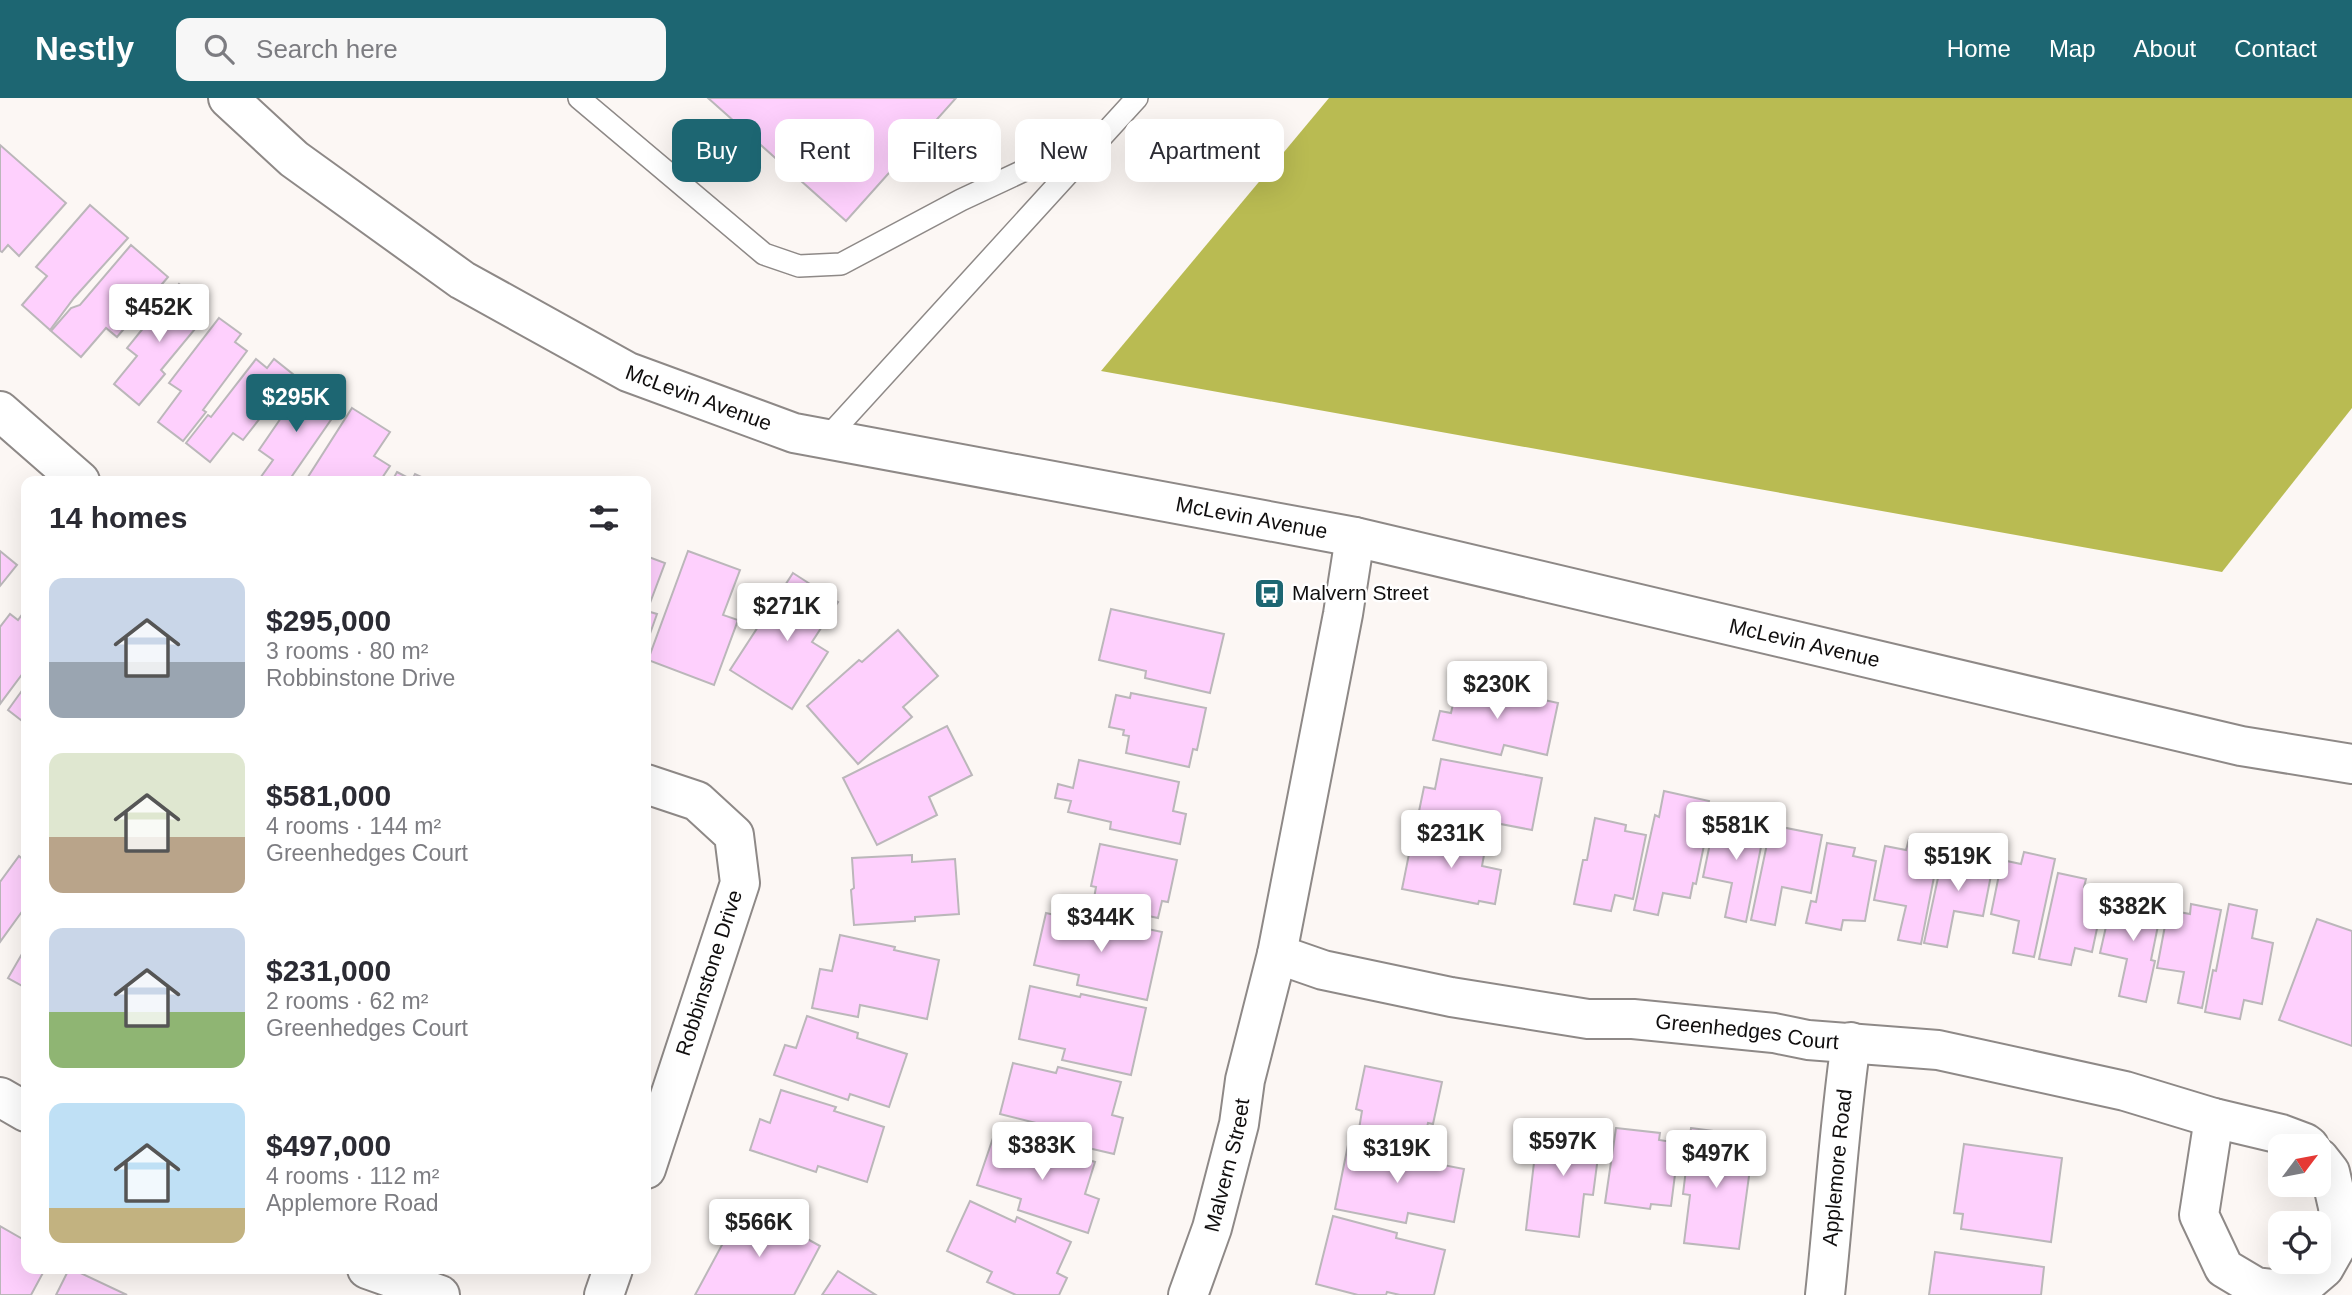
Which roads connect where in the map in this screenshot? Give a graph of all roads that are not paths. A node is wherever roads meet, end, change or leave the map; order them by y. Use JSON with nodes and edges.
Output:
{"nodes":[{"id":1,"x":228,"y":98,"type":"edge"},
{"id":2,"x":579,"y":98,"type":"edge"},
{"id":3,"x":1137,"y":98,"type":"edge"},
{"id":4,"x":1111,"y":126,"type":"edge"},
{"id":5,"x":1015,"y":175,"type":"edge"},
{"id":6,"x":1059,"y":182,"type":"edge"},
{"id":7,"x":0,"y":411,"type":"edge"},
{"id":8,"x":825,"y":440,"type":"junction"},
{"id":9,"x":74,"y":476,"type":"edge"},
{"id":10,"x":1355,"y":537,"type":"junction"},
{"id":11,"x":2352,"y":764,"type":"edge"},
{"id":12,"x":651,"y":786,"type":"edge"},
{"id":13,"x":1277,"y":954,"type":"junction"},
{"id":14,"x":1851,"y":1042,"type":"junction"},
{"id":15,"x":0,"y":1097,"type":"edge"},
{"id":16,"x":21,"y":1109,"type":"edge"},
{"id":17,"x":2214,"y":1118,"type":"junction"},
{"id":18,"x":2281,"y":1134,"type":"edge"},
{"id":19,"x":651,"y":1154,"type":"edge"},
{"id":20,"x":2331,"y":1176,"type":"edge"},
{"id":21,"x":381,"y":1274,"type":"edge"},
{"id":22,"x":611,"y":1274,"type":"edge"},
{"id":23,"x":440,"y":1295,"type":"edge"},
{"id":24,"x":604,"y":1295,"type":"edge"},
{"id":25,"x":1188,"y":1295,"type":"edge"},
{"id":26,"x":1825,"y":1295,"type":"edge"}],
"edges":[{"from":1,"to":8,"type":"street","name":"McLevin Avenue"},
{"from":2,"to":5,"type":"lane"},
{"from":3,"to":4,"type":"lane"},
{"from":6,"to":8,"type":"lane"},
{"from":7,"to":9,"type":"street"},
{"from":8,"to":10,"type":"street","name":"McLevin Avenue"},
{"from":10,"to":11,"type":"street","name":"McLevin Avenue"},
{"from":10,"to":13,"type":"street","name":"Malvern Street"},
{"from":12,"to":19,"type":"street","name":"Robbinstone Drive"},
{"from":13,"to":14,"type":"street","name":"Greenhedges Court"},
{"from":13,"to":25,"type":"street","name":"Malvern Street"},
{"from":14,"to":17,"type":"street","name":"Greenhedges Court"},
{"from":14,"to":26,"type":"street","name":"Applemore Road"},
{"from":15,"to":16,"type":"street"},
{"from":17,"to":18,"type":"street","name":"Greenhedges Court"},
{"from":17,"to":20,"type":"street"},
{"from":21,"to":23,"type":"street"},
{"from":22,"to":24,"type":"street"}]}
